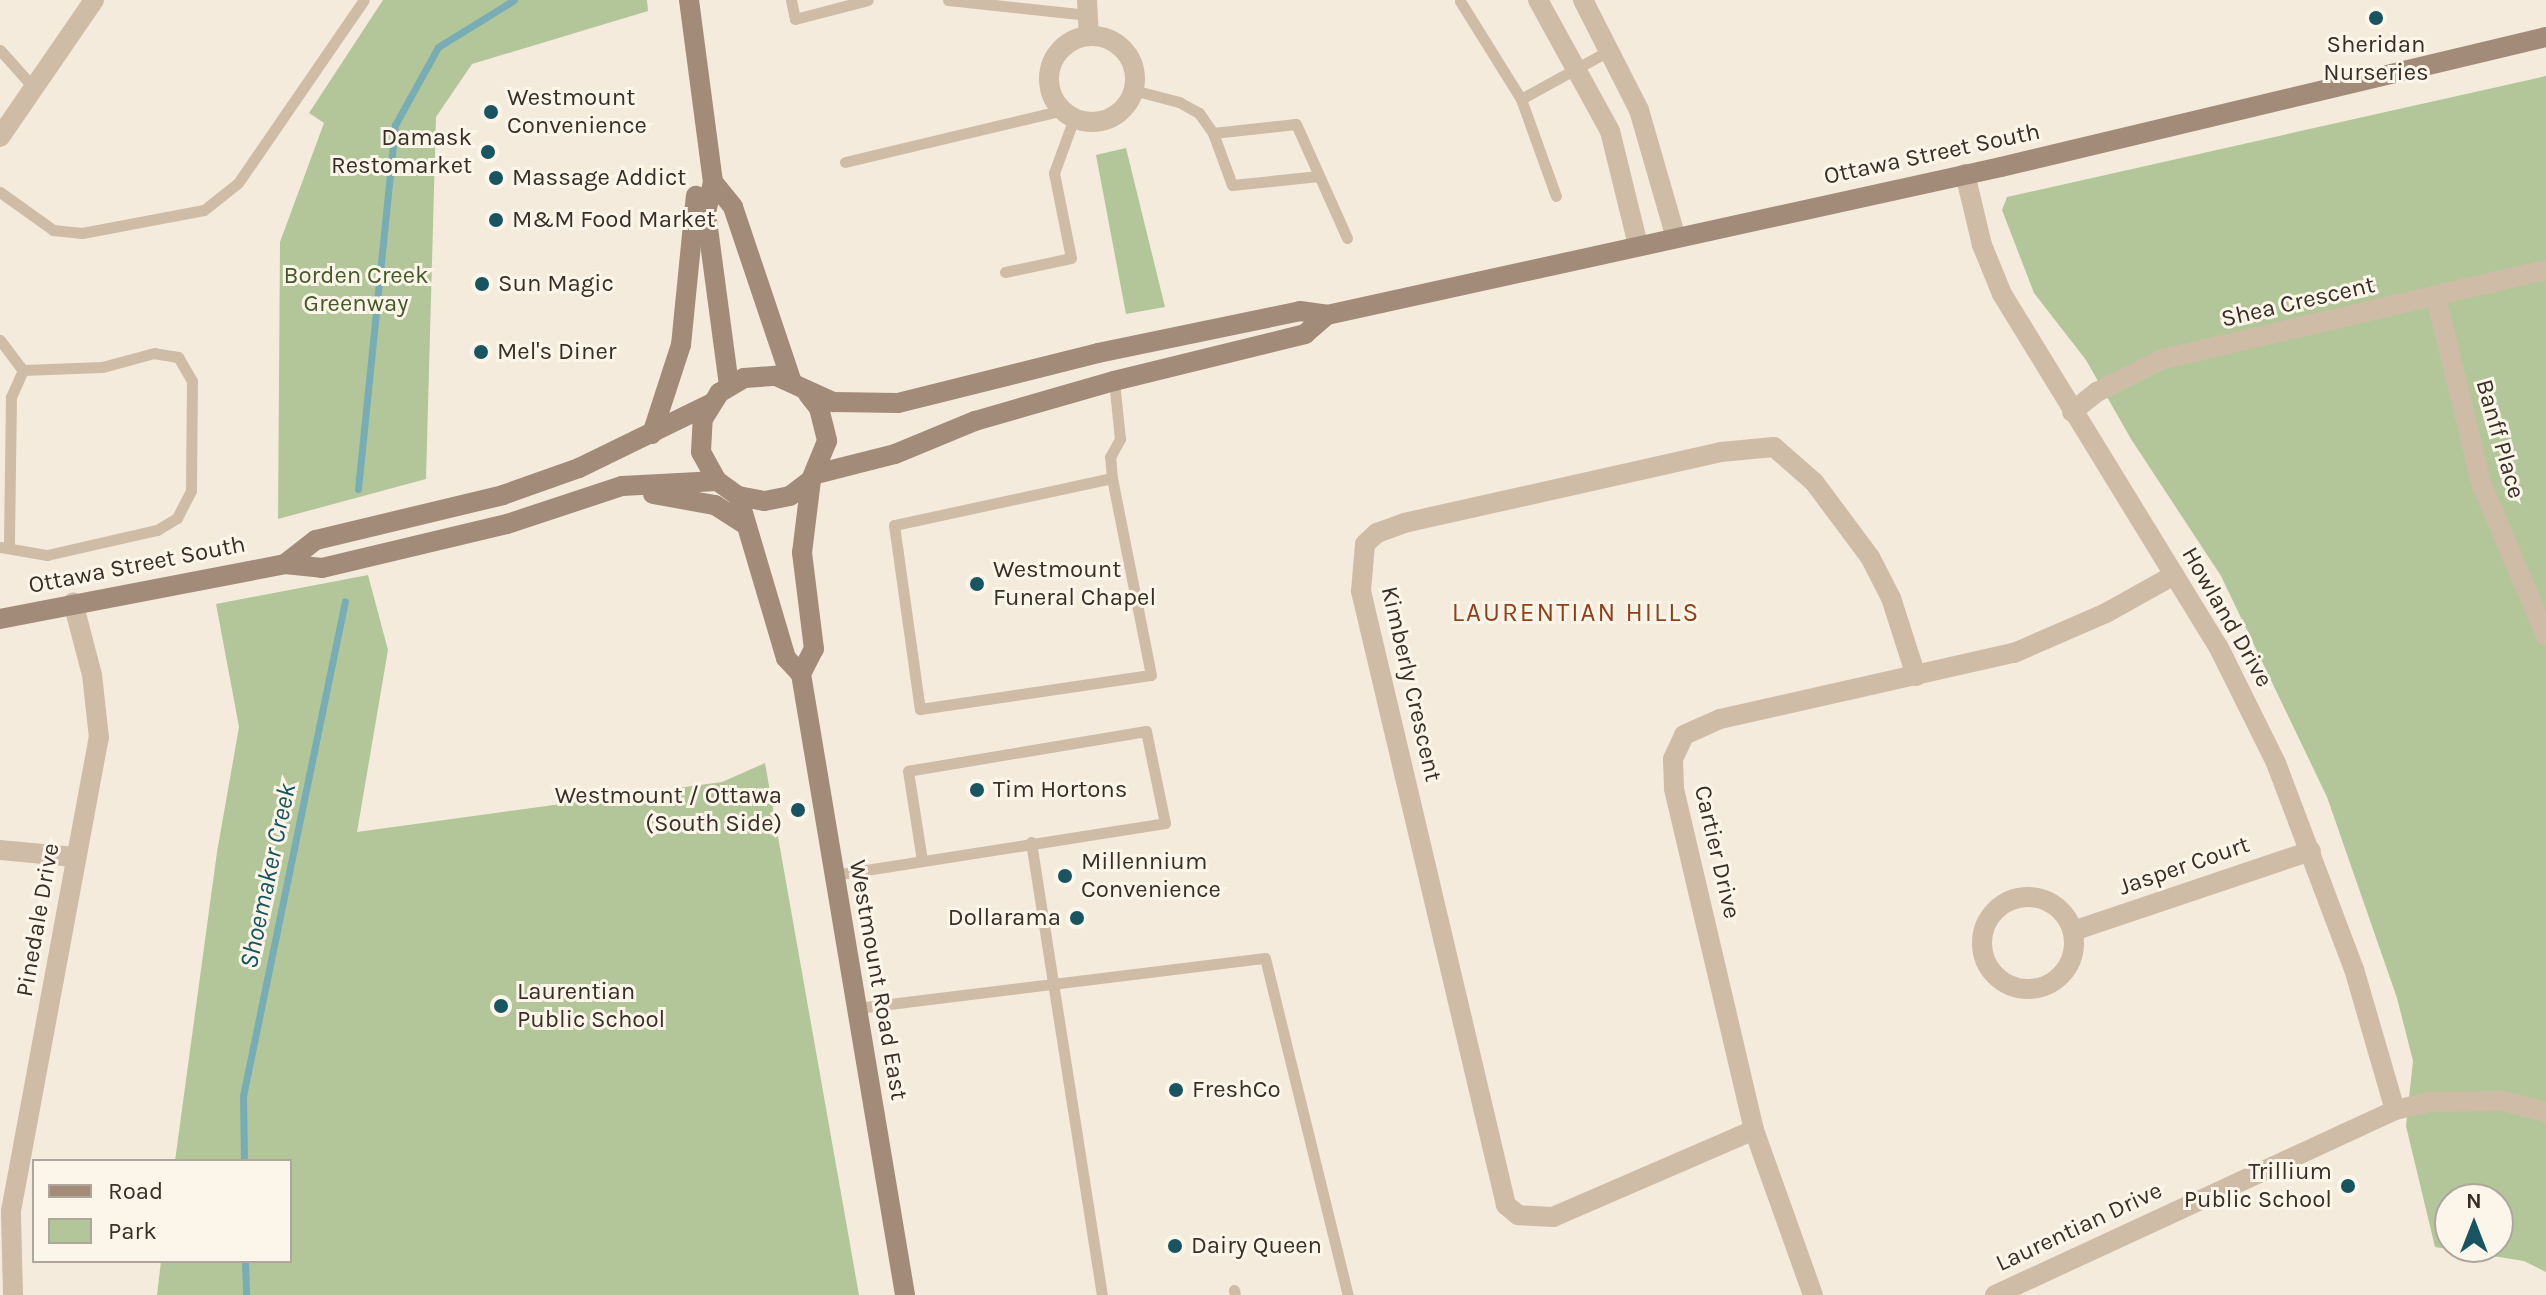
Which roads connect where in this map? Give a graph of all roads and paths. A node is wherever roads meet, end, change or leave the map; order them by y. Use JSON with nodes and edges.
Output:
{"nodes":[{"id":1,"x":94,"y":0,"type":"edge"},
{"id":2,"x":364,"y":0,"type":"edge"},
{"id":3,"x":689,"y":0,"type":"edge"},
{"id":4,"x":791,"y":0,"type":"edge"},
{"id":5,"x":868,"y":0,"type":"edge"},
{"id":6,"x":948,"y":0,"type":"edge"},
{"id":7,"x":1538,"y":0,"type":"edge"},
{"id":8,"x":1583,"y":0,"type":"edge"},
{"id":9,"x":1460,"y":1,"type":"edge"},
{"id":10,"x":1088,"y":7,"type":"edge"},
{"id":11,"x":1089,"y":36,"type":"junction"},
{"id":12,"x":2546,"y":37,"type":"edge"},
{"id":13,"x":0,"y":50,"type":"edge"},
{"id":14,"x":1611,"y":50,"type":"junction"},
{"id":15,"x":1580,"y":69,"type":"junction"},
{"id":16,"x":34,"y":88,"type":"junction"},
{"id":17,"x":1133,"y":90,"type":"junction"},
{"id":18,"x":1521,"y":99,"type":"junction"},
{"id":19,"x":1069,"y":114,"type":"junction"},
{"id":20,"x":1213,"y":133,"type":"junction"},
{"id":21,"x":0,"y":137,"type":"edge"},
{"id":22,"x":709,"y":150,"type":"junction"},
{"id":23,"x":845,"y":162,"type":"dead end"},
{"id":24,"x":1965,"y":174,"type":"junction"},
{"id":25,"x":1319,"y":176,"type":"junction"},
{"id":26,"x":713,"y":182,"type":"junction"},
{"id":27,"x":0,"y":192,"type":"edge"},
{"id":28,"x":1556,"y":196,"type":"dead end"},
{"id":29,"x":1347,"y":238,"type":"dead end"},
{"id":30,"x":1676,"y":238,"type":"junction"},
{"id":31,"x":1638,"y":245,"type":"junction"},
{"id":32,"x":2546,"y":270,"type":"edge"},
{"id":33,"x":1005,"y":272,"type":"dead end"},
{"id":34,"x":2436,"y":297,"type":"junction"},
{"id":35,"x":1327,"y":315,"type":"junction"},
{"id":36,"x":0,"y":340,"type":"edge"},
{"id":37,"x":23,"y":370,"type":"junction"},
{"id":38,"x":1114,"y":381,"type":"junction"},
{"id":39,"x":729,"y":385,"type":"junction"},
{"id":40,"x":800,"y":388,"type":"junction"},
{"id":41,"x":710,"y":404,"type":"junction"},
{"id":42,"x":2072,"y":412,"type":"junction"},
{"id":43,"x":652,"y":434,"type":"junction"},
{"id":44,"x":813,"y":477,"type":"junction"},
{"id":45,"x":1112,"y":478,"type":"junction"},
{"id":46,"x":717,"y":481,"type":"junction"},
{"id":47,"x":622,"y":486,"type":"junction"},
{"id":48,"x":738,"y":496,"type":"junction"},
{"id":49,"x":743,"y":523,"type":"junction"},
{"id":50,"x":5,"y":546,"type":"edge"},
{"id":51,"x":285,"y":564,"type":"junction"},
{"id":52,"x":2174,"y":575,"type":"junction"},
{"id":53,"x":73,"y":602,"type":"junction"},
{"id":54,"x":0,"y":619,"type":"edge"},
{"id":55,"x":2546,"y":636,"type":"edge"},
{"id":56,"x":801,"y":674,"type":"junction"},
{"id":57,"x":1916,"y":676,"type":"junction"},
{"id":58,"x":1031,"y":842,"type":"junction"},
{"id":59,"x":0,"y":850,"type":"edge"},
{"id":60,"x":2311,"y":851,"type":"junction"},
{"id":61,"x":75,"y":857,"type":"junction"},
{"id":62,"x":922,"y":860,"type":"junction"},
{"id":63,"x":834,"y":875,"type":"junction"},
{"id":64,"x":2073,"y":931,"type":"junction"},
{"id":65,"x":1052,"y":984,"type":"junction"},
{"id":66,"x":857,"y":1008,"type":"junction"},
{"id":67,"x":2395,"y":1110,"type":"junction"},
{"id":68,"x":2546,"y":1112,"type":"edge"},
{"id":69,"x":1754,"y":1130,"type":"junction"},
{"id":70,"x":13,"y":1295,"type":"edge"},
{"id":71,"x":905,"y":1295,"type":"edge"},
{"id":72,"x":1102,"y":1295,"type":"edge"},
{"id":73,"x":1348,"y":1295,"type":"edge"},
{"id":74,"x":1813,"y":1295,"type":"edge"},
{"id":75,"x":1995,"y":1295,"type":"edge"}],
"edges":[{"from":1,"to":16,"type":"street"},
{"from":2,"to":27,"type":"lane"},
{"from":3,"to":22,"type":"main road"},
{"from":4,"to":5,"type":"lane"},
{"from":6,"to":10,"type":"lane"},
{"from":7,"to":15,"type":"street"},
{"from":8,"to":14,"type":"street"},
{"from":9,"to":18,"type":"lane"},
{"from":10,"to":11,"type":"street"},
{"from":11,"to":17,"type":"street"},
{"from":11,"to":19,"type":"street"},
{"from":12,"to":24,"type":"main road","name":"Ottawa Street South"},
{"from":13,"to":16,"type":"lane"},
{"from":14,"to":15,"type":"lane"},
{"from":14,"to":30,"type":"street"},
{"from":15,"to":18,"type":"lane"},
{"from":15,"to":31,"type":"street"},
{"from":16,"to":21,"type":"street"},
{"from":17,"to":19,"type":"street"},
{"from":17,"to":20,"type":"lane"},
{"from":18,"to":28,"type":"lane"},
{"from":19,"to":23,"type":"lane"},
{"from":19,"to":33,"type":"lane"},
{"from":20,"to":25,"type":"lane"},
{"from":20,"to":25,"type":"lane"},
{"from":22,"to":26,"type":"main road"},
{"from":22,"to":43,"type":"main road"},
{"from":24,"to":30,"type":"main road","name":"Ottawa Street South"},
{"from":24,"to":42,"type":"street","name":"Howland Drive"},
{"from":25,"to":29,"type":"lane"},
{"from":26,"to":39,"type":"main road"},
{"from":26,"to":40,"type":"main road"},
{"from":30,"to":31,"type":"main road","name":"Ottawa Street South"},
{"from":31,"to":35,"type":"main road","name":"Ottawa Street South"},
{"from":32,"to":34,"type":"street","name":"Shea Crescent"},
{"from":34,"to":42,"type":"street","name":"Shea Crescent"},
{"from":34,"to":55,"type":"street","name":"Banff Place"},
{"from":35,"to":38,"type":"main road"},
{"from":35,"to":40,"type":"main road"},
{"from":36,"to":37,"type":"lane"},
{"from":37,"to":50,"type":"lane"},
{"from":37,"to":50,"type":"lane"},
{"from":38,"to":44,"type":"main road"},
{"from":38,"to":45,"type":"lane"},
{"from":39,"to":40,"type":"main road"},
{"from":39,"to":41,"type":"main road"},
{"from":40,"to":44,"type":"main road"},
{"from":41,"to":43,"type":"main road"},
{"from":41,"to":46,"type":"main road"},
{"from":42,"to":52,"type":"street","name":"Howland Drive"},
{"from":43,"to":51,"type":"main road"},
{"from":44,"to":48,"type":"main road"},
{"from":44,"to":56,"type":"main road"},
{"from":45,"to":45,"type":"lane"},
{"from":46,"to":47,"type":"main road"},
{"from":46,"to":48,"type":"main road"},
{"from":47,"to":49,"type":"main road"},
{"from":47,"to":51,"type":"main road"},
{"from":48,"to":49,"type":"main road"},
{"from":49,"to":56,"type":"main road"},
{"from":51,"to":53,"type":"main road","name":"Ottawa Street South"},
{"from":52,"to":57,"type":"street","name":"Cartier Drive"},
{"from":52,"to":60,"type":"street","name":"Howland Drive"},
{"from":53,"to":54,"type":"main road","name":"Ottawa Street South"},
{"from":53,"to":61,"type":"street","name":"Pinedale Drive"},
{"from":56,"to":63,"type":"main road","name":"Westmount Road East"},
{"from":57,"to":69,"type":"street","name":"Cartier Drive"},
{"from":57,"to":69,"type":"street","name":"Kimberly Crescent"},
{"from":58,"to":62,"type":"lane"},
{"from":58,"to":62,"type":"lane"},
{"from":58,"to":65,"type":"lane"},
{"from":59,"to":61,"type":"street"},
{"from":60,"to":64,"type":"street","name":"Jasper Court"},
{"from":60,"to":67,"type":"street","name":"Howland Drive"},
{"from":61,"to":70,"type":"street","name":"Pinedale Drive"},
{"from":62,"to":63,"type":"lane"},
{"from":63,"to":66,"type":"main road","name":"Westmount Road East"},
{"from":64,"to":64,"type":"street"},
{"from":65,"to":66,"type":"lane"},
{"from":65,"to":72,"type":"lane"},
{"from":65,"to":73,"type":"lane"},
{"from":66,"to":71,"type":"main road","name":"Westmount Road East"},
{"from":67,"to":68,"type":"street","name":"Laurentian Drive"},
{"from":67,"to":75,"type":"street","name":"Laurentian Drive"},
{"from":69,"to":74,"type":"street","name":"Cartier Drive"}]}
